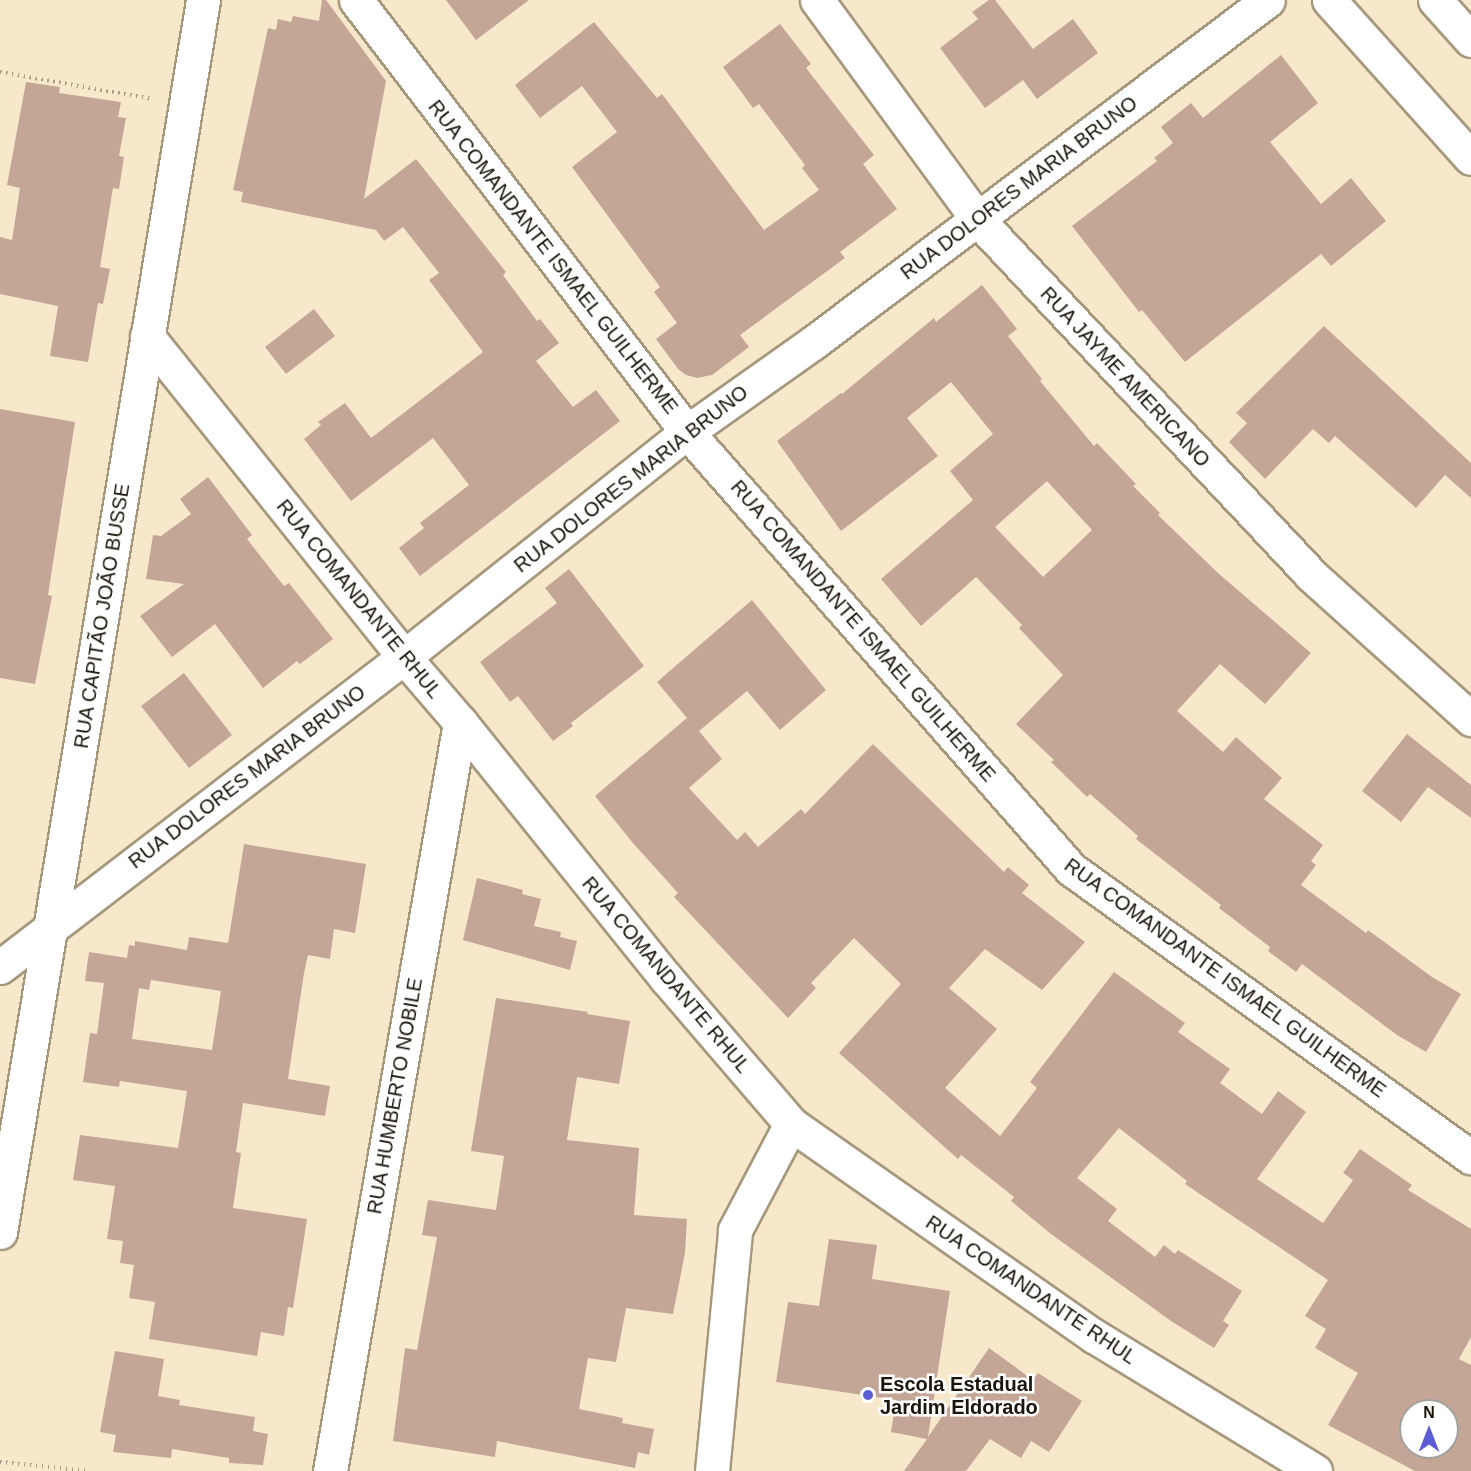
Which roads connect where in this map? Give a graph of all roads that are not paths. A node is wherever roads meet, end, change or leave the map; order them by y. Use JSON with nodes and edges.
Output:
{"nodes":[{"id":1,"x":203,"y":0,"type":"edge"},
{"id":2,"x":356,"y":0,"type":"edge"},
{"id":3,"x":817,"y":0,"type":"edge"},
{"id":4,"x":1268,"y":0,"type":"edge"},
{"id":5,"x":1329,"y":0,"type":"edge"},
{"id":6,"x":1435,"y":0,"type":"edge"},
{"id":7,"x":1471,"y":40,"type":"edge"},
{"id":8,"x":1471,"y":158,"type":"edge"},
{"id":9,"x":978,"y":219,"type":"junction"},
{"id":10,"x":147,"y":336,"type":"junction"},
{"id":11,"x":687,"y":432,"type":"junction"},
{"id":12,"x":404,"y":657,"type":"junction"},
{"id":13,"x":1471,"y":718,"type":"edge"},
{"id":14,"x":460,"y":722,"type":"junction"},
{"id":15,"x":52,"y":927,"type":"junction"},
{"id":16,"x":0,"y":967,"type":"edge"},
{"id":17,"x":791,"y":1124,"type":"junction"},
{"id":18,"x":1471,"y":1158,"type":"edge"},
{"id":19,"x":0,"y":1232,"type":"edge"},
{"id":20,"x":330,"y":1471,"type":"edge"},
{"id":21,"x":712,"y":1471,"type":"edge"},
{"id":22,"x":1315,"y":1471,"type":"edge"}],
"edges":[{"from":1,"to":10,"type":"street","name":"RUA CAPITÃO JOÃO BUSSE"},
{"from":2,"to":11,"type":"street","name":"RUA COMANDANTE ISMAEL GUILHERME"},
{"from":3,"to":9,"type":"street","name":"RUA JAYME AMERICANO"},
{"from":4,"to":9,"type":"street","name":"RUA DOLORES MARIA BRUNO"},
{"from":5,"to":8,"type":"street"},
{"from":6,"to":7,"type":"street"},
{"from":9,"to":11,"type":"street","name":"RUA DOLORES MARIA BRUNO"},
{"from":9,"to":13,"type":"street","name":"RUA JAYME AMERICANO"},
{"from":10,"to":12,"type":"street","name":"RUA COMANDANTE RHUL"},
{"from":10,"to":15,"type":"street","name":"RUA CAPITÃO JOÃO BUSSE"},
{"from":11,"to":12,"type":"street","name":"RUA DOLORES MARIA BRUNO"},
{"from":11,"to":18,"type":"street","name":"RUA COMANDANTE ISMAEL GUILHERME"},
{"from":12,"to":14,"type":"street","name":"RUA COMANDANTE RHUL"},
{"from":12,"to":15,"type":"street","name":"RUA DOLORES MARIA BRUNO"},
{"from":14,"to":17,"type":"street","name":"RUA COMANDANTE RHUL"},
{"from":14,"to":20,"type":"street","name":"RUA HUMBERTO NOBILE"},
{"from":15,"to":16,"type":"street","name":"RUA DOLORES MARIA BRUNO"},
{"from":15,"to":19,"type":"street","name":"RUA CAPITÃO JOÃO BUSSE"},
{"from":17,"to":21,"type":"street"},
{"from":17,"to":22,"type":"street","name":"RUA COMANDANTE RHUL"}]}
